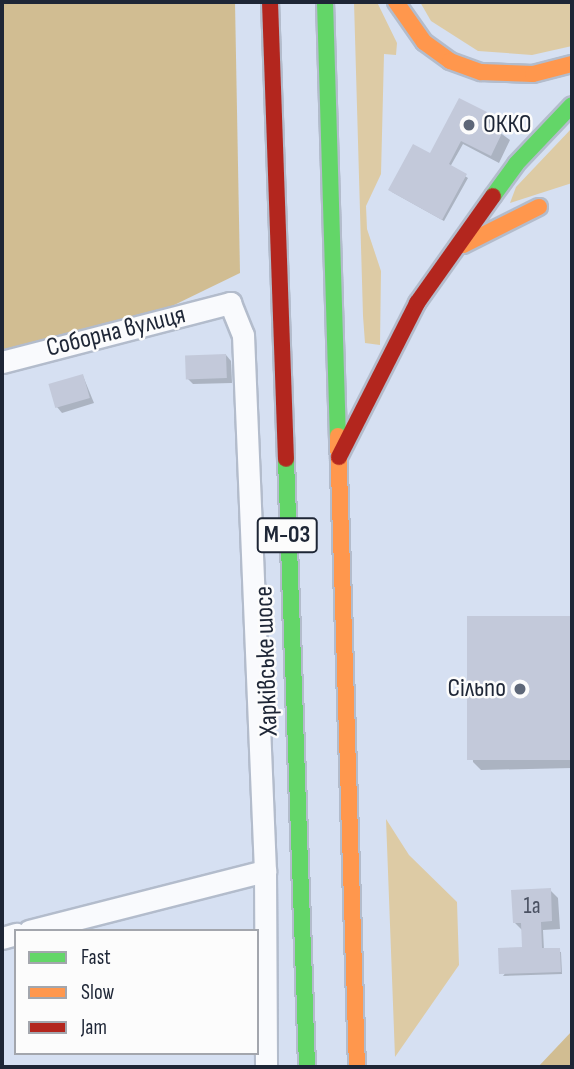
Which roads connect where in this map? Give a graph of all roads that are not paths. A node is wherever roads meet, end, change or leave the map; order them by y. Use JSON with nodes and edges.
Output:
{"nodes":[{"id":1,"x":270,"y":2,"type":"edge"},
{"id":2,"x":325,"y":2,"type":"edge"},
{"id":3,"x":396,"y":2,"type":"edge"},
{"id":4,"x":572,"y":64,"type":"edge"},
{"id":5,"x":572,"y":105,"type":"edge"},
{"id":6,"x":539,"y":207,"type":"dead end"},
{"id":7,"x":450,"y":253,"type":"junction"},
{"id":8,"x":2,"y":362,"type":"edge"},
{"id":9,"x":339,"y":457,"type":"junction"},
{"id":10,"x":265,"y":871,"type":"junction"},
{"id":11,"x":37,"y":929,"type":"edge"},
{"id":12,"x":266,"y":1067,"type":"edge"},
{"id":13,"x":307,"y":1067,"type":"edge"},
{"id":14,"x":358,"y":1067,"type":"edge"}],
"edges":[{"from":1,"to":13,"type":"highway","name":"Харківське шосе","number":"М-03"},
{"from":2,"to":9,"type":"highway","number":"М-03"},
{"from":3,"to":4,"type":"highway"},
{"from":5,"to":7,"type":"highway"},
{"from":6,"to":7,"type":"highway"},
{"from":7,"to":9,"type":"highway"},
{"from":8,"to":10,"type":"street","name":"Соборна вулиця"},
{"from":9,"to":14,"type":"highway","number":"М-03"},
{"from":10,"to":11,"type":"street"},
{"from":10,"to":12,"type":"street"}]}
